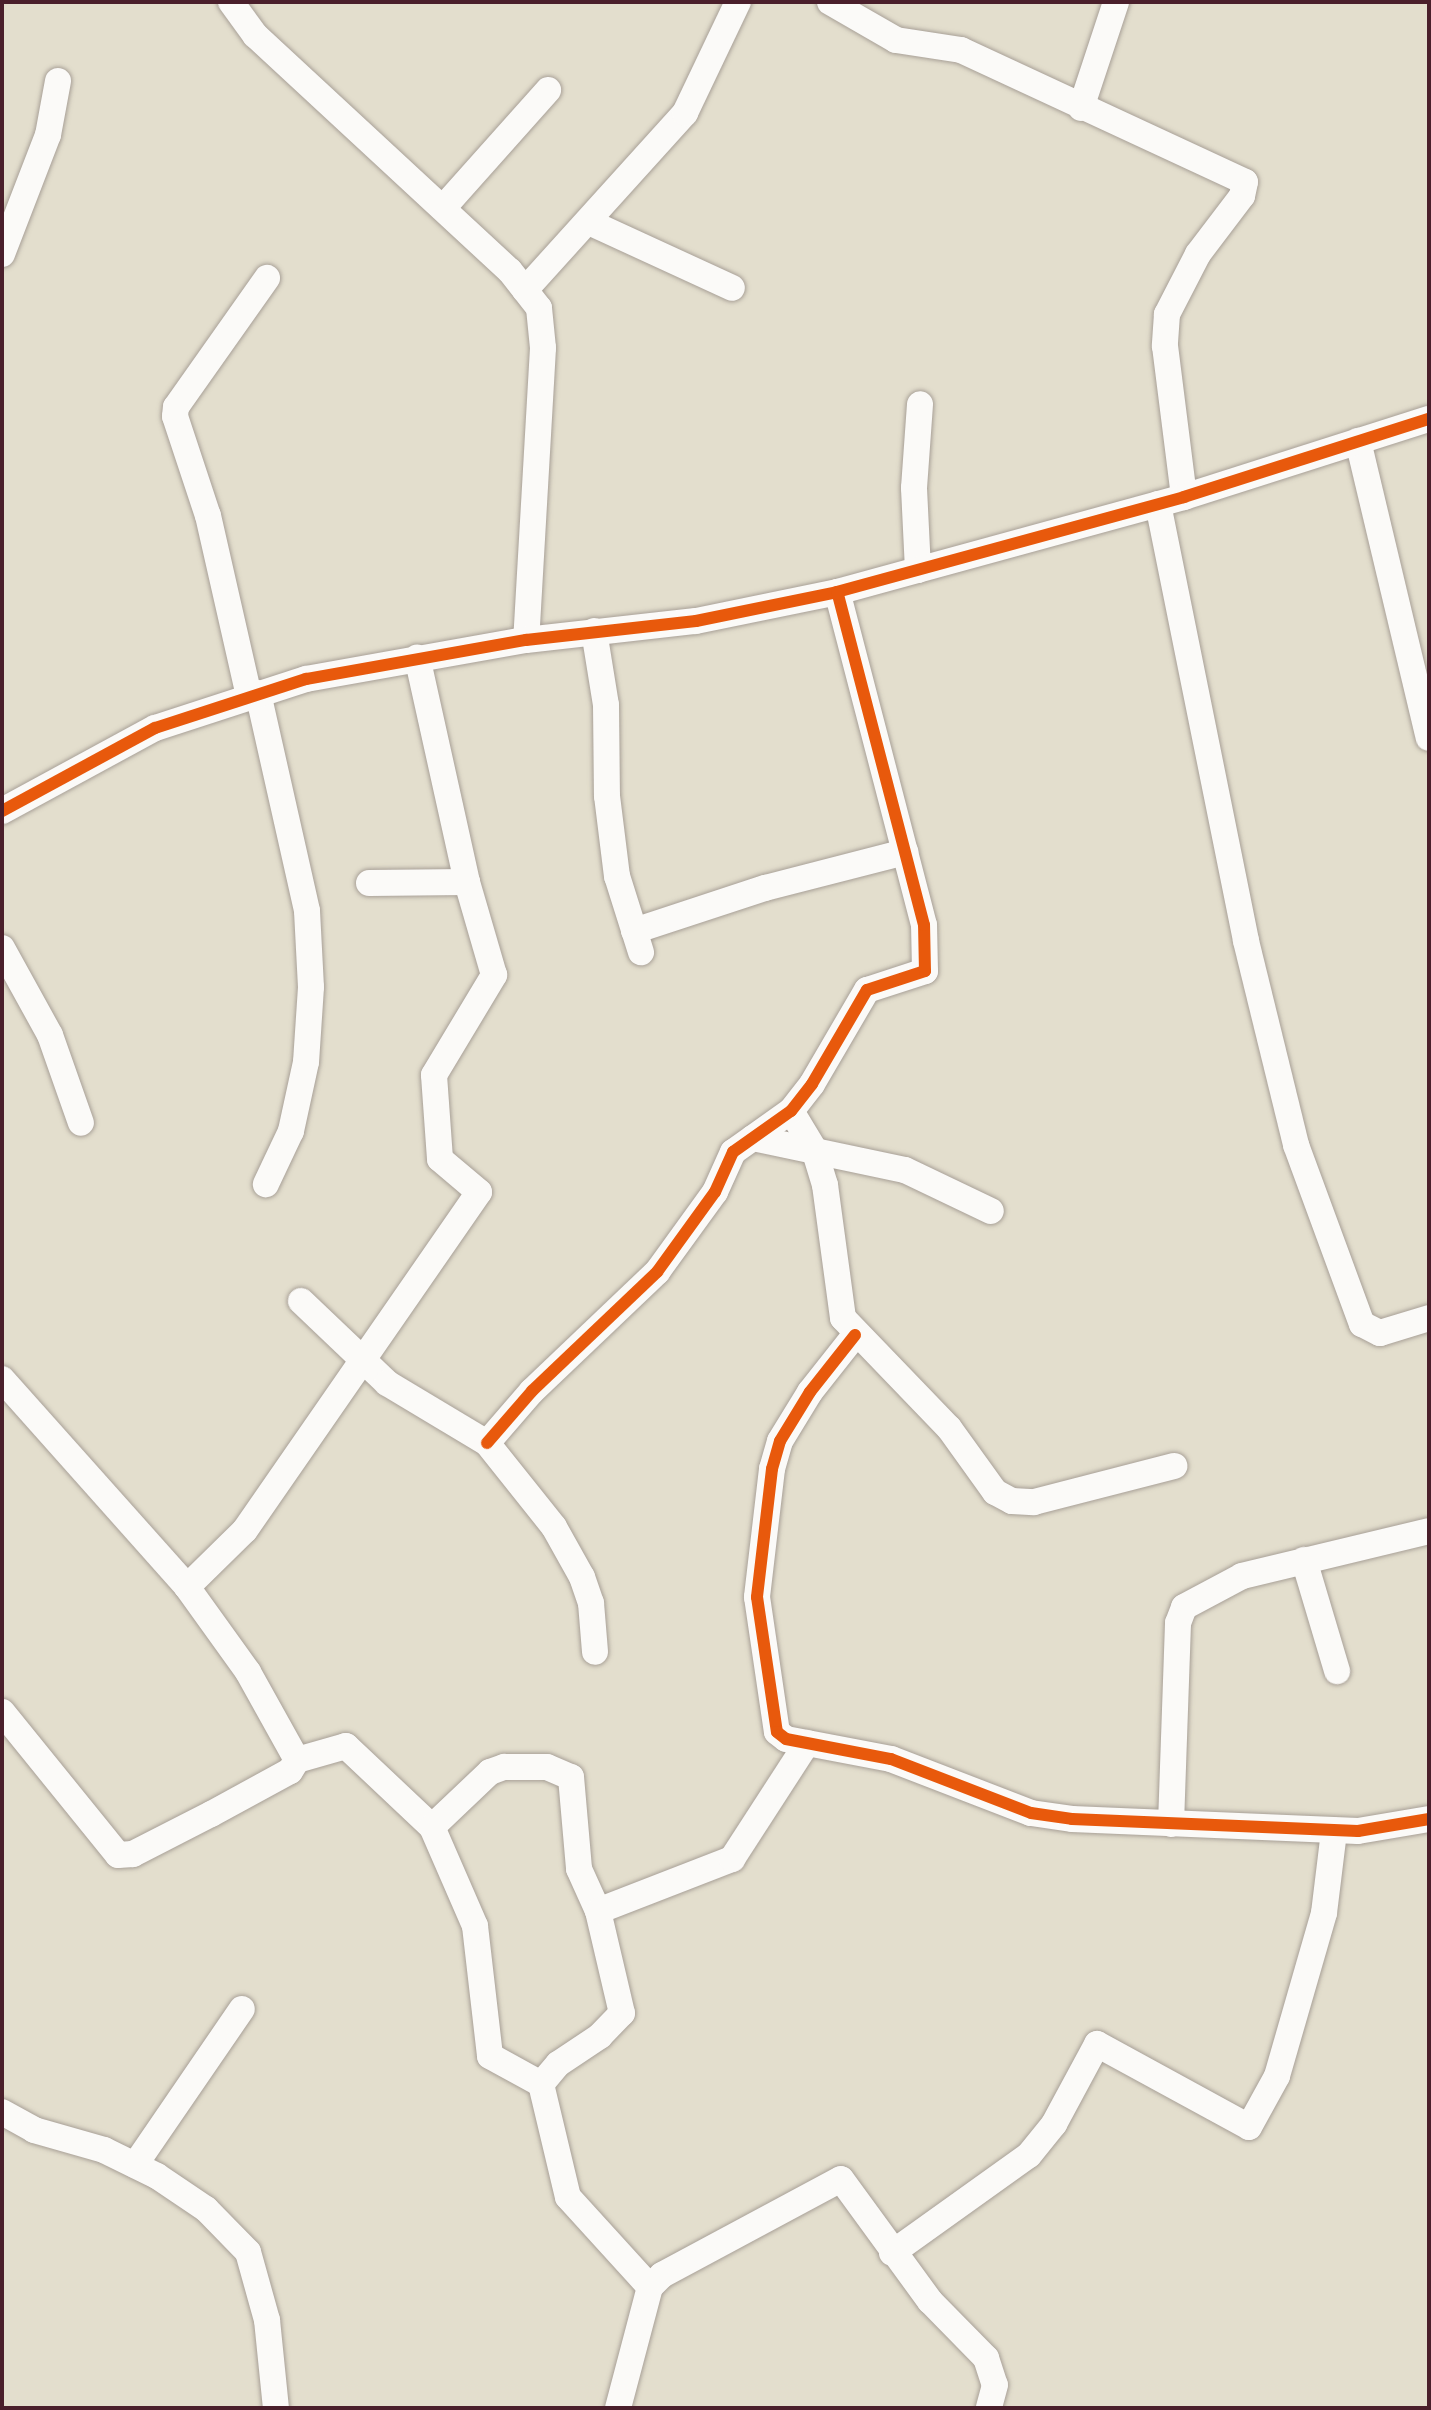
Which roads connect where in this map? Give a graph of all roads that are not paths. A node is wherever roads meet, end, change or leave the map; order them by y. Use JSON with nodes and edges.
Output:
{"nodes":[{"id":1,"x":231,"y":2,"type":"edge"},
{"id":2,"x":738,"y":2,"type":"edge"},
{"id":3,"x":830,"y":2,"type":"edge"},
{"id":4,"x":1116,"y":2,"type":"edge"},
{"id":5,"x":58,"y":81,"type":"dead end"},
{"id":6,"x":548,"y":90,"type":"dead end"},
{"id":7,"x":1081,"y":108,"type":"junction"},
{"id":8,"x":443,"y":208,"type":"junction"},
{"id":9,"x":591,"y":223,"type":"junction"},
{"id":10,"x":2,"y":254,"type":"edge"},
{"id":11,"x":267,"y":278,"type":"dead end"},
{"id":12,"x":732,"y":288,"type":"dead end"},
{"id":13,"x":525,"y":290,"type":"junction"},
{"id":14,"x":920,"y":404,"type":"dead end"},
{"id":15,"x":1429,"y":419,"type":"edge"},
{"id":16,"x":1358,"y":441,"type":"junction"},
{"id":17,"x":1184,"y":497,"type":"junction"},
{"id":18,"x":1158,"y":504,"type":"junction"},
{"id":19,"x":918,"y":570,"type":"junction"},
{"id":20,"x":837,"y":592,"type":"junction"},
{"id":21,"x":594,"y":631,"type":"junction"},
{"id":22,"x":526,"y":640,"type":"junction"},
{"id":23,"x":417,"y":657,"type":"junction"},
{"id":24,"x":254,"y":695,"type":"junction"},
{"id":25,"x":1429,"y":738,"type":"edge"},
{"id":26,"x":2,"y":811,"type":"edge"},
{"id":27,"x":905,"y":852,"type":"junction"},
{"id":28,"x":467,"y":882,"type":"junction"},
{"id":29,"x":369,"y":883,"type":"dead end"},
{"id":30,"x":2,"y":948,"type":"edge"},
{"id":31,"x":812,"y":1084,"type":"junction"},
{"id":32,"x":791,"y":1111,"type":"junction"},
{"id":33,"x":81,"y":1123,"type":"dead end"},
{"id":34,"x":753,"y":1138,"type":"junction"},
{"id":35,"x":814,"y":1149,"type":"junction"},
{"id":36,"x":266,"y":1184,"type":"dead end"},
{"id":37,"x":991,"y":1211,"type":"dead end"},
{"id":38,"x":301,"y":1301,"type":"dead end"},
{"id":39,"x":1429,"y":1318,"type":"edge"},
{"id":40,"x":855,"y":1335,"type":"junction"},
{"id":41,"x":361,"y":1361,"type":"junction"},
{"id":42,"x":2,"y":1379,"type":"edge"},
{"id":43,"x":487,"y":1443,"type":"junction"},
{"id":44,"x":1174,"y":1466,"type":"dead end"},
{"id":45,"x":1429,"y":1531,"type":"edge"},
{"id":46,"x":1304,"y":1560,"type":"junction"},
{"id":47,"x":187,"y":1587,"type":"junction"},
{"id":48,"x":595,"y":1652,"type":"dead end"},
{"id":49,"x":1337,"y":1671,"type":"dead end"},
{"id":50,"x":2,"y":1712,"type":"edge"},
{"id":51,"x":807,"y":1743,"type":"junction"},
{"id":52,"x":297,"y":1760,"type":"junction"},
{"id":53,"x":1429,"y":1819,"type":"edge"},
{"id":54,"x":1171,"y":1824,"type":"junction"},
{"id":55,"x":432,"y":1827,"type":"junction"},
{"id":56,"x":1334,"y":1831,"type":"junction"},
{"id":57,"x":598,"y":1911,"type":"junction"},
{"id":58,"x":242,"y":2009,"type":"dead end"},
{"id":59,"x":541,"y":2084,"type":"junction"},
{"id":60,"x":2,"y":2112,"type":"edge"},
{"id":61,"x":135,"y":2165,"type":"junction"},
{"id":62,"x":892,"y":2253,"type":"junction"},
{"id":63,"x":650,"y":2287,"type":"junction"},
{"id":64,"x":276,"y":2408,"type":"edge"},
{"id":65,"x":618,"y":2408,"type":"edge"},
{"id":66,"x":989,"y":2408,"type":"edge"}],
"edges":[{"from":1,"to":8,"type":"street"},
{"from":2,"to":9,"type":"street"},
{"from":3,"to":7,"type":"street"},
{"from":4,"to":7,"type":"street"},
{"from":5,"to":10,"type":"street"},
{"from":6,"to":8,"type":"street"},
{"from":7,"to":17,"type":"street"},
{"from":8,"to":13,"type":"street"},
{"from":9,"to":12,"type":"street"},
{"from":9,"to":13,"type":"street"},
{"from":11,"to":24,"type":"street"},
{"from":13,"to":22,"type":"street"},
{"from":14,"to":19,"type":"street"},
{"from":15,"to":16,"type":"street"},
{"from":16,"to":17,"type":"street"},
{"from":16,"to":25,"type":"street"},
{"from":17,"to":18,"type":"street"},
{"from":18,"to":19,"type":"street"},
{"from":18,"to":39,"type":"street"},
{"from":19,"to":20,"type":"street"},
{"from":20,"to":21,"type":"street"},
{"from":20,"to":27,"type":"street"},
{"from":21,"to":22,"type":"street"},
{"from":21,"to":27,"type":"street"},
{"from":22,"to":23,"type":"street"},
{"from":23,"to":24,"type":"street"},
{"from":23,"to":28,"type":"street"},
{"from":24,"to":26,"type":"street"},
{"from":24,"to":36,"type":"street"},
{"from":27,"to":31,"type":"street"},
{"from":28,"to":29,"type":"street"},
{"from":28,"to":41,"type":"street"},
{"from":30,"to":33,"type":"street"},
{"from":31,"to":32,"type":"street"},
{"from":31,"to":35,"type":"street"},
{"from":32,"to":34,"type":"street"},
{"from":32,"to":35,"type":"street"},
{"from":34,"to":35,"type":"street"},
{"from":34,"to":43,"type":"street"},
{"from":35,"to":37,"type":"street"},
{"from":35,"to":40,"type":"street"},
{"from":38,"to":41,"type":"street"},
{"from":40,"to":44,"type":"street"},
{"from":40,"to":51,"type":"street"},
{"from":41,"to":43,"type":"street"},
{"from":41,"to":47,"type":"street"},
{"from":42,"to":47,"type":"street"},
{"from":43,"to":48,"type":"street"},
{"from":45,"to":46,"type":"street"},
{"from":46,"to":49,"type":"street"},
{"from":46,"to":54,"type":"street"},
{"from":47,"to":52,"type":"street"},
{"from":50,"to":52,"type":"street"},
{"from":51,"to":54,"type":"street"},
{"from":51,"to":57,"type":"street"},
{"from":52,"to":55,"type":"street"},
{"from":53,"to":56,"type":"street"},
{"from":54,"to":56,"type":"street"},
{"from":55,"to":57,"type":"street"},
{"from":55,"to":59,"type":"street"},
{"from":56,"to":62,"type":"street"},
{"from":57,"to":59,"type":"street"},
{"from":58,"to":61,"type":"street"},
{"from":59,"to":63,"type":"street"},
{"from":60,"to":61,"type":"street"},
{"from":61,"to":64,"type":"street"},
{"from":62,"to":63,"type":"street"},
{"from":62,"to":66,"type":"street"},
{"from":63,"to":65,"type":"street"}]}
